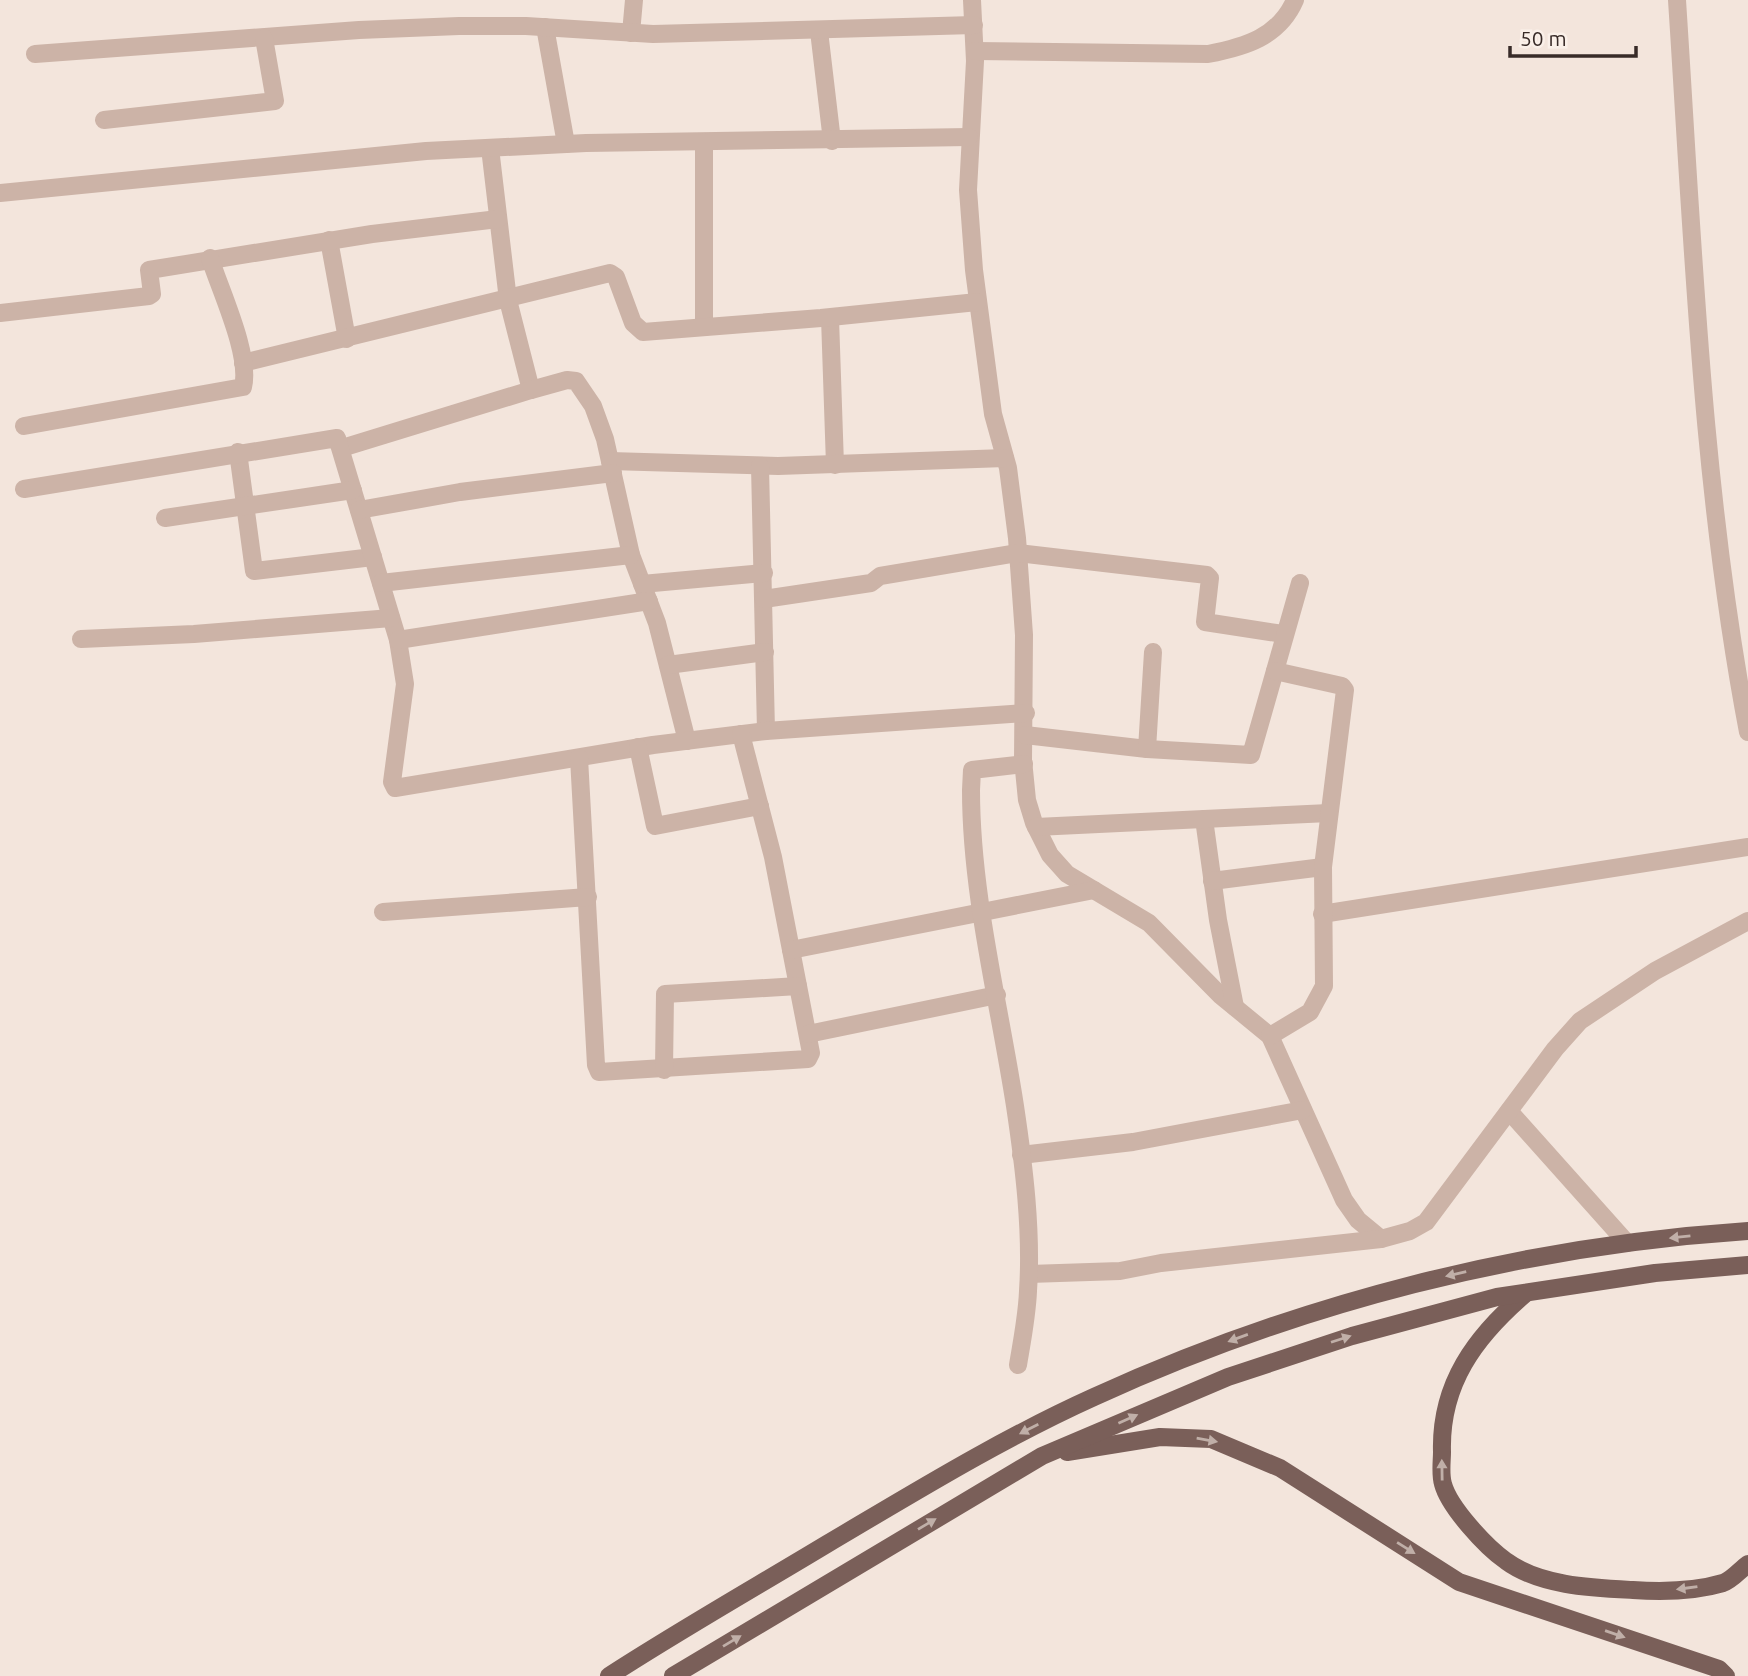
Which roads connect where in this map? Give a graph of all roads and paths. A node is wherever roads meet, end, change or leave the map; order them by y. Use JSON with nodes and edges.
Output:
{"nodes":[{"id":1,"x":634,"y":0,"type":"edge"},
{"id":2,"x":972,"y":0,"type":"edge"},
{"id":3,"x":1295,"y":0,"type":"edge"},
{"id":4,"x":1676,"y":0,"type":"edge"},
{"id":5,"x":974,"y":25,"type":"junction"},
{"id":6,"x":545,"y":27,"type":"junction"},
{"id":7,"x":819,"y":31,"type":"junction"},
{"id":8,"x":631,"y":33,"type":"junction"},
{"id":9,"x":264,"y":38,"type":"junction"},
{"id":10,"x":975,"y":51,"type":"junction"},
{"id":11,"x":35,"y":54,"type":"dead end"},
{"id":12,"x":104,"y":120,"type":"dead end"},
{"id":13,"x":969,"y":137,"type":"junction"},
{"id":14,"x":832,"y":141,"type":"junction"},
{"id":15,"x":704,"y":142,"type":"junction"},
{"id":16,"x":566,"y":144,"type":"junction"},
{"id":17,"x":490,"y":148,"type":"junction"},
{"id":18,"x":0,"y":193,"type":"edge"},
{"id":19,"x":498,"y":219,"type":"junction"},
{"id":20,"x":329,"y":240,"type":"junction"},
{"id":21,"x":210,"y":258,"type":"junction"},
{"id":22,"x":508,"y":300,"type":"junction"},
{"id":23,"x":977,"y":302,"type":"junction"},
{"id":24,"x":0,"y":313,"type":"edge"},
{"id":25,"x":830,"y":317,"type":"junction"},
{"id":26,"x":704,"y":327,"type":"junction"},
{"id":27,"x":347,"y":339,"type":"junction"},
{"id":28,"x":243,"y":363,"type":"junction"},
{"id":29,"x":531,"y":390,"type":"junction"},
{"id":30,"x":24,"y":426,"type":"dead end"},
{"id":31,"x":342,"y":448,"type":"junction"},
{"id":32,"x":238,"y":452,"type":"junction"},
{"id":33,"x":1005,"y":458,"type":"junction"},
{"id":34,"x":835,"y":465,"type":"junction"},
{"id":35,"x":760,"y":466,"type":"junction"},
{"id":36,"x":611,"y":467,"type":"junction"},
{"id":37,"x":24,"y":489,"type":"dead end"},
{"id":38,"x":353,"y":490,"type":"junction"},
{"id":39,"x":245,"y":506,"type":"junction"},
{"id":40,"x":359,"y":510,"type":"junction"},
{"id":41,"x":165,"y":519,"type":"dead end"},
{"id":42,"x":1018,"y":553,"type":"junction"},
{"id":43,"x":631,"y":555,"type":"junction"},
{"id":44,"x":373,"y":557,"type":"junction"},
{"id":45,"x":764,"y":573,"type":"junction"},
{"id":46,"x":381,"y":583,"type":"junction"},
{"id":47,"x":1300,"y":583,"type":"dead end"},
{"id":48,"x":646,"y":593,"type":"junction"},
{"id":49,"x":764,"y":599,"type":"junction"},
{"id":50,"x":391,"y":618,"type":"junction"},
{"id":51,"x":1283,"y":634,"type":"junction"},
{"id":52,"x":81,"y":639,"type":"dead end"},
{"id":53,"x":398,"y":640,"type":"junction"},
{"id":54,"x":765,"y":652,"type":"junction"},
{"id":55,"x":1153,"y":652,"type":"dead end"},
{"id":56,"x":668,"y":665,"type":"junction"},
{"id":57,"x":1275,"y":671,"type":"junction"},
{"id":58,"x":1026,"y":713,"type":"junction"},
{"id":59,"x":766,"y":731,"type":"junction"},
{"id":60,"x":1748,"y":732,"type":"edge"},
{"id":61,"x":741,"y":734,"type":"junction"},
{"id":62,"x":1025,"y":735,"type":"junction"},
{"id":63,"x":687,"y":741,"type":"junction"},
{"id":64,"x":638,"y":747,"type":"junction"},
{"id":65,"x":1147,"y":749,"type":"junction"},
{"id":66,"x":579,"y":758,"type":"junction"},
{"id":67,"x":1024,"y":764,"type":"junction"},
{"id":68,"x":760,"y":806,"type":"junction"},
{"id":69,"x":1329,"y":813,"type":"junction"},
{"id":70,"x":1204,"y":819,"type":"junction"},
{"id":71,"x":1036,"y":827,"type":"junction"},
{"id":72,"x":1748,"y":847,"type":"edge"},
{"id":73,"x":1323,"y":867,"type":"junction"},
{"id":74,"x":1212,"y":881,"type":"junction"},
{"id":75,"x":1094,"y":890,"type":"junction"},
{"id":76,"x":588,"y":897,"type":"junction"},
{"id":77,"x":982,"y":911,"type":"junction"},
{"id":78,"x":383,"y":912,"type":"dead end"},
{"id":79,"x":1322,"y":914,"type":"junction"},
{"id":80,"x":1748,"y":921,"type":"edge"},
{"id":81,"x":791,"y":950,"type":"junction"},
{"id":82,"x":798,"y":986,"type":"junction"},
{"id":83,"x":997,"y":995,"type":"junction"},
{"id":84,"x":1235,"y":1007,"type":"junction"},
{"id":85,"x":808,"y":1034,"type":"junction"},
{"id":86,"x":1270,"y":1036,"type":"junction"},
{"id":87,"x":664,"y":1070,"type":"junction"},
{"id":88,"x":1303,"y":1110,"type":"junction"},
{"id":89,"x":1509,"y":1111,"type":"junction"},
{"id":90,"x":1021,"y":1155,"type":"junction"},
{"id":91,"x":1748,"y":1231,"type":"edge"},
{"id":92,"x":1381,"y":1240,"type":"junction"},
{"id":93,"x":1627,"y":1243,"type":"junction"},
{"id":94,"x":1748,"y":1265,"type":"edge"},
{"id":95,"x":1029,"y":1274,"type":"junction"},
{"id":96,"x":1525,"y":1294,"type":"junction"},
{"id":97,"x":1018,"y":1365,"type":"dead end"},
{"id":98,"x":1042,"y":1456,"type":"junction"},
{"id":99,"x":1748,"y":1564,"type":"edge"},
{"id":100,"x":609,"y":1676,"type":"edge"},
{"id":101,"x":673,"y":1676,"type":"edge"},
{"id":102,"x":1726,"y":1676,"type":"edge"}],
"edges":[{"from":1,"to":8,"type":"street"},
{"from":2,"to":5,"type":"street"},
{"from":3,"to":10,"type":"street"},
{"from":4,"to":60,"type":"street"},
{"from":5,"to":7,"type":"street"},
{"from":5,"to":10,"type":"street"},
{"from":6,"to":8,"type":"street"},
{"from":6,"to":9,"type":"street"},
{"from":6,"to":16,"type":"street"},
{"from":7,"to":8,"type":"street"},
{"from":7,"to":14,"type":"street"},
{"from":9,"to":11,"type":"street"},
{"from":9,"to":12,"type":"street"},
{"from":10,"to":13,"type":"street"},
{"from":13,"to":14,"type":"street"},
{"from":13,"to":23,"type":"street"},
{"from":14,"to":15,"type":"street"},
{"from":15,"to":16,"type":"street"},
{"from":15,"to":26,"type":"street"},
{"from":16,"to":17,"type":"street"},
{"from":17,"to":18,"type":"street"},
{"from":17,"to":19,"type":"street"},
{"from":19,"to":20,"type":"street"},
{"from":19,"to":22,"type":"street"},
{"from":20,"to":21,"type":"street"},
{"from":20,"to":27,"type":"street"},
{"from":21,"to":24,"type":"street"},
{"from":21,"to":28,"type":"street"},
{"from":22,"to":26,"type":"street"},
{"from":22,"to":27,"type":"street"},
{"from":22,"to":29,"type":"street"},
{"from":23,"to":25,"type":"street"},
{"from":23,"to":33,"type":"street"},
{"from":25,"to":26,"type":"street"},
{"from":25,"to":34,"type":"street"},
{"from":27,"to":28,"type":"street"},
{"from":28,"to":30,"type":"street"},
{"from":29,"to":31,"type":"street"},
{"from":29,"to":36,"type":"street"},
{"from":31,"to":32,"type":"street"},
{"from":31,"to":38,"type":"street"},
{"from":32,"to":37,"type":"street"},
{"from":32,"to":39,"type":"street"},
{"from":33,"to":34,"type":"street"},
{"from":33,"to":42,"type":"street"},
{"from":34,"to":35,"type":"street"},
{"from":35,"to":36,"type":"street"},
{"from":35,"to":45,"type":"street"},
{"from":36,"to":40,"type":"street"},
{"from":36,"to":43,"type":"street"},
{"from":38,"to":39,"type":"street"},
{"from":38,"to":40,"type":"street"},
{"from":39,"to":41,"type":"street"},
{"from":39,"to":44,"type":"street"},
{"from":40,"to":44,"type":"street"},
{"from":42,"to":49,"type":"street"},
{"from":42,"to":51,"type":"street"},
{"from":42,"to":58,"type":"street"},
{"from":43,"to":46,"type":"street"},
{"from":43,"to":48,"type":"street"},
{"from":44,"to":46,"type":"street"},
{"from":45,"to":48,"type":"street"},
{"from":45,"to":49,"type":"street"},
{"from":46,"to":50,"type":"street"},
{"from":47,"to":51,"type":"street"},
{"from":48,"to":53,"type":"street"},
{"from":48,"to":56,"type":"street"},
{"from":49,"to":54,"type":"street"},
{"from":50,"to":52,"type":"street"},
{"from":50,"to":53,"type":"street"},
{"from":51,"to":57,"type":"street"},
{"from":53,"to":66,"type":"street"},
{"from":54,"to":56,"type":"street"},
{"from":54,"to":59,"type":"street"},
{"from":55,"to":65,"type":"street"},
{"from":56,"to":63,"type":"street"},
{"from":57,"to":65,"type":"street"},
{"from":57,"to":69,"type":"street"},
{"from":58,"to":59,"type":"street"},
{"from":58,"to":62,"type":"street"},
{"from":59,"to":61,"type":"street"},
{"from":61,"to":63,"type":"street"},
{"from":61,"to":68,"type":"street"},
{"from":62,"to":65,"type":"street"},
{"from":62,"to":67,"type":"street"},
{"from":63,"to":64,"type":"street"},
{"from":64,"to":66,"type":"street"},
{"from":64,"to":68,"type":"street"},
{"from":66,"to":76,"type":"street"},
{"from":67,"to":71,"type":"street"},
{"from":67,"to":77,"type":"street"},
{"from":68,"to":81,"type":"street"},
{"from":69,"to":70,"type":"street"},
{"from":69,"to":73,"type":"street"},
{"from":70,"to":71,"type":"street"},
{"from":70,"to":74,"type":"street"},
{"from":71,"to":75,"type":"street"},
{"from":72,"to":79,"type":"street"},
{"from":73,"to":74,"type":"street"},
{"from":73,"to":79,"type":"street"},
{"from":74,"to":84,"type":"street"},
{"from":75,"to":77,"type":"street"},
{"from":75,"to":84,"type":"street"},
{"from":76,"to":78,"type":"street"},
{"from":76,"to":87,"type":"street"},
{"from":77,"to":81,"type":"street"},
{"from":77,"to":83,"type":"street"},
{"from":79,"to":86,"type":"street"},
{"from":80,"to":89,"type":"street"},
{"from":81,"to":82,"type":"street"},
{"from":82,"to":85,"type":"street"},
{"from":82,"to":87,"type":"street"},
{"from":83,"to":85,"type":"street"},
{"from":83,"to":90,"type":"street"},
{"from":84,"to":86,"type":"street"},
{"from":85,"to":87,"type":"street"},
{"from":86,"to":88,"type":"street"},
{"from":88,"to":90,"type":"street"},
{"from":88,"to":92,"type":"street"},
{"from":89,"to":92,"type":"street"},
{"from":89,"to":93,"type":"street"},
{"from":90,"to":95,"type":"street"},
{"from":91,"to":93,"type":"main road","one_way":true},
{"from":92,"to":95,"type":"street"},
{"from":93,"to":100,"type":"main road","one_way":true},
{"from":94,"to":96,"type":"main road"},
{"from":95,"to":97,"type":"street"},
{"from":98,"to":96,"type":"main road","one_way":true},
{"from":99,"to":96,"type":"main road","one_way":true},
{"from":101,"to":98,"type":"main road","one_way":true},
{"from":98,"to":102,"type":"main road","one_way":true}]}
